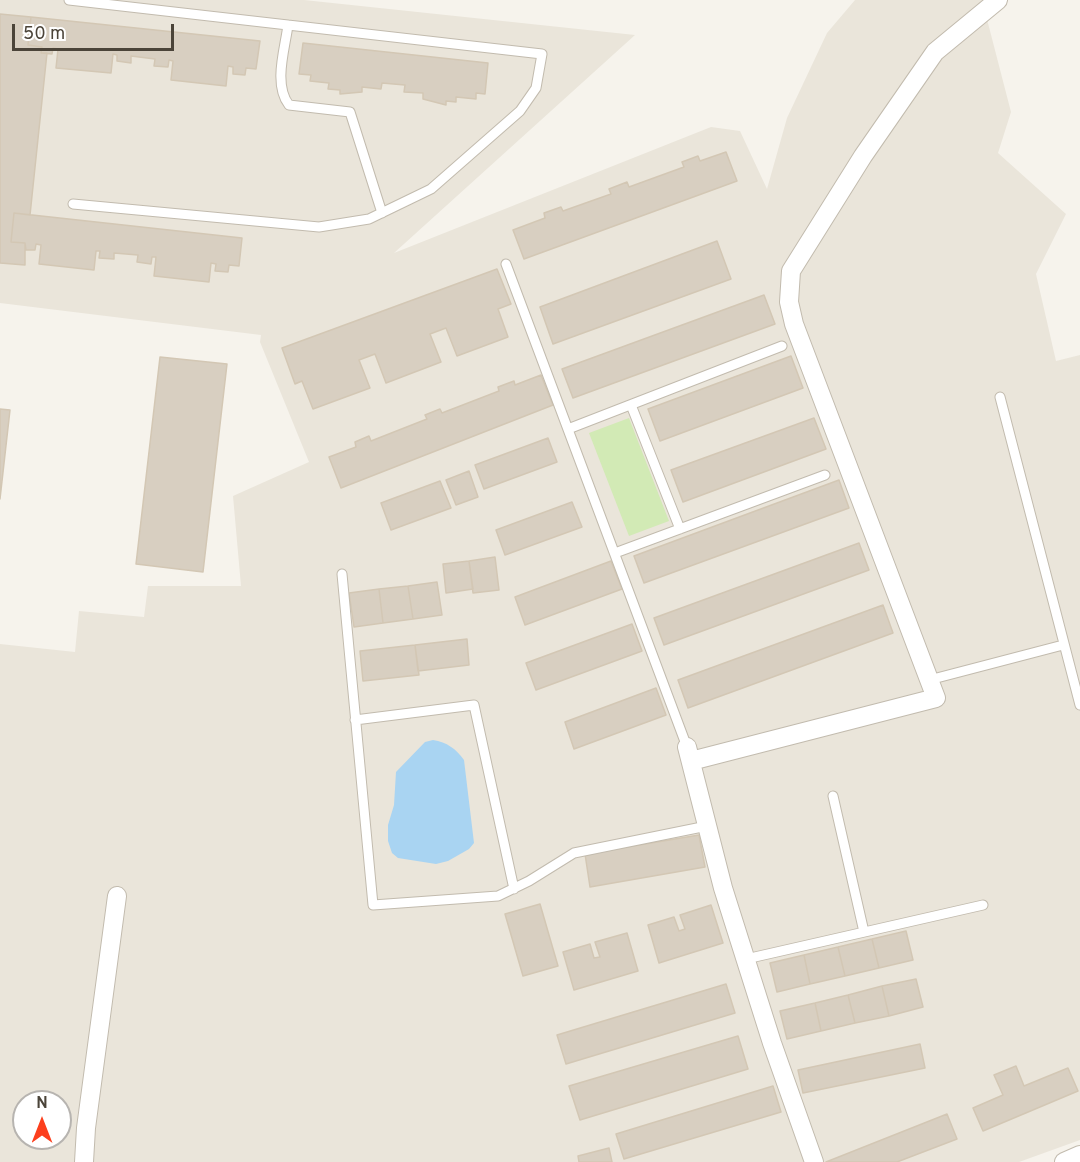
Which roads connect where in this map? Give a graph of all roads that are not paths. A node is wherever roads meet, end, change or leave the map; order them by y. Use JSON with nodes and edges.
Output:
{"nodes":[{"id":1,"x":69,"y":0,"type":"edge"},
{"id":2,"x":998,"y":0,"type":"edge"},
{"id":3,"x":288,"y":25,"type":"junction"},
{"id":4,"x":73,"y":204,"type":"dead end"},
{"id":5,"x":382,"y":213,"type":"junction"},
{"id":6,"x":507,"y":264,"type":"dead end"},
{"id":7,"x":782,"y":346,"type":"dead end"},
{"id":8,"x":1000,"y":397,"type":"dead end"},
{"id":9,"x":632,"y":405,"type":"junction"},
{"id":10,"x":568,"y":429,"type":"junction"},
{"id":11,"x":825,"y":475,"type":"dead end"},
{"id":12,"x":680,"y":529,"type":"junction"},
{"id":13,"x":615,"y":553,"type":"junction"},
{"id":14,"x":342,"y":574,"type":"dead end"},
{"id":15,"x":1063,"y":645,"type":"junction"},
{"id":16,"x":929,"y":680,"type":"junction"},
{"id":17,"x":1080,"y":705,"type":"edge"},
{"id":18,"x":355,"y":720,"type":"junction"},
{"id":19,"x":689,"y":754,"type":"junction"},
{"id":20,"x":833,"y":796,"type":"dead end"},
{"id":21,"x":707,"y":826,"type":"junction"},
{"id":22,"x":514,"y":889,"type":"junction"},
{"id":23,"x":117,"y":896,"type":"dead end"},
{"id":24,"x":983,"y":905,"type":"dead end"},
{"id":25,"x":864,"y":932,"type":"junction"},
{"id":26,"x":746,"y":959,"type":"junction"},
{"id":27,"x":1080,"y":1155,"type":"edge"},
{"id":28,"x":84,"y":1162,"type":"edge"},
{"id":29,"x":814,"y":1162,"type":"edge"},
{"id":30,"x":1064,"y":1162,"type":"edge"}],
"edges":[{"from":1,"to":3,"type":"lane"},
{"from":2,"to":16,"type":"street"},
{"from":3,"to":5,"type":"lane"},
{"from":3,"to":5,"type":"lane"},
{"from":4,"to":5,"type":"lane"},
{"from":6,"to":10,"type":"lane"},
{"from":7,"to":9,"type":"lane"},
{"from":8,"to":15,"type":"lane"},
{"from":9,"to":10,"type":"lane"},
{"from":9,"to":12,"type":"lane"},
{"from":10,"to":13,"type":"lane"},
{"from":11,"to":12,"type":"lane"},
{"from":12,"to":13,"type":"lane"},
{"from":13,"to":19,"type":"lane"},
{"from":14,"to":18,"type":"lane"},
{"from":15,"to":16,"type":"lane"},
{"from":15,"to":17,"type":"lane"},
{"from":16,"to":19,"type":"street"},
{"from":18,"to":22,"type":"lane"},
{"from":18,"to":22,"type":"lane"},
{"from":19,"to":21,"type":"street"},
{"from":20,"to":25,"type":"lane"},
{"from":21,"to":22,"type":"lane"},
{"from":21,"to":26,"type":"street"},
{"from":23,"to":28,"type":"street"},
{"from":24,"to":25,"type":"lane"},
{"from":25,"to":26,"type":"lane"},
{"from":26,"to":29,"type":"street"},
{"from":27,"to":30,"type":"street"}]}
